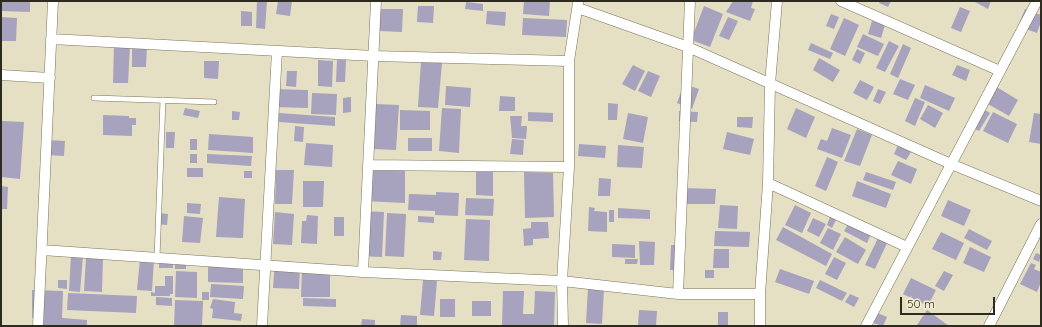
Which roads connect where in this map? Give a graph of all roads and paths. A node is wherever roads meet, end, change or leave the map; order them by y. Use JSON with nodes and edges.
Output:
{"nodes":[{"id":1,"x":53,"y":1,"type":"edge"},
{"id":2,"x":376,"y":1,"type":"edge"},
{"id":3,"x":690,"y":1,"type":"edge"},
{"id":4,"x":777,"y":1,"type":"edge"},
{"id":5,"x":841,"y":1,"type":"edge"},
{"id":6,"x":1036,"y":1,"type":"edge"},
{"id":7,"x":578,"y":4,"type":"edge"},
{"id":8,"x":52,"y":39,"type":"junction"},
{"id":9,"x":688,"y":47,"type":"junction"},
{"id":10,"x":277,"y":51,"type":"junction"},
{"id":11,"x":374,"y":56,"type":"junction"},
{"id":12,"x":569,"y":61,"type":"junction"},
{"id":13,"x":1000,"y":71,"type":"junction"},
{"id":14,"x":1,"y":76,"type":"edge"},
{"id":15,"x":50,"y":78,"type":"junction"},
{"id":16,"x":770,"y":84,"type":"junction"},
{"id":17,"x":94,"y":98,"type":"dead end"},
{"id":18,"x":163,"y":100,"type":"junction"},
{"id":19,"x":214,"y":102,"type":"dead end"},
{"id":20,"x":952,"y":164,"type":"junction"},
{"id":21,"x":368,"y":165,"type":"junction"},
{"id":22,"x":569,"y":167,"type":"junction"},
{"id":23,"x":768,"y":183,"type":"junction"},
{"id":24,"x":1041,"y":201,"type":"edge"},
{"id":25,"x":1041,"y":224,"type":"edge"},
{"id":26,"x":907,"y":247,"type":"junction"},
{"id":27,"x":42,"y":250,"type":"junction"},
{"id":28,"x":157,"y":258,"type":"junction"},
{"id":29,"x":265,"y":266,"type":"junction"},
{"id":30,"x":363,"y":272,"type":"junction"},
{"id":31,"x":562,"y":281,"type":"junction"},
{"id":32,"x":678,"y":294,"type":"junction"},
{"id":33,"x":760,"y":294,"type":"junction"},
{"id":34,"x":38,"y":326,"type":"edge"},
{"id":35,"x":262,"y":326,"type":"edge"},
{"id":36,"x":563,"y":326,"type":"edge"},
{"id":37,"x":760,"y":326,"type":"edge"},
{"id":38,"x":866,"y":326,"type":"edge"},
{"id":39,"x":989,"y":326,"type":"edge"}],
"edges":[{"from":1,"to":8,"type":"street"},
{"from":2,"to":11,"type":"street"},
{"from":3,"to":9,"type":"street"},
{"from":4,"to":16,"type":"street"},
{"from":5,"to":13,"type":"street"},
{"from":6,"to":13,"type":"street"},
{"from":7,"to":9,"type":"street"},
{"from":7,"to":12,"type":"street"},
{"from":8,"to":10,"type":"street"},
{"from":8,"to":15,"type":"street"},
{"from":9,"to":16,"type":"street"},
{"from":9,"to":32,"type":"street"},
{"from":10,"to":11,"type":"street"},
{"from":10,"to":29,"type":"street"},
{"from":11,"to":12,"type":"street"},
{"from":11,"to":21,"type":"street"},
{"from":12,"to":22,"type":"street"},
{"from":13,"to":20,"type":"street"},
{"from":14,"to":15,"type":"street"},
{"from":15,"to":27,"type":"street"},
{"from":16,"to":20,"type":"street"},
{"from":16,"to":23,"type":"street"},
{"from":17,"to":18,"type":"lane"},
{"from":18,"to":19,"type":"lane"},
{"from":18,"to":28,"type":"lane"},
{"from":20,"to":24,"type":"street"},
{"from":20,"to":26,"type":"street"},
{"from":21,"to":22,"type":"street"},
{"from":21,"to":30,"type":"street"},
{"from":22,"to":31,"type":"street"},
{"from":23,"to":26,"type":"street"},
{"from":23,"to":33,"type":"street"},
{"from":25,"to":39,"type":"street"},
{"from":26,"to":38,"type":"street"},
{"from":27,"to":28,"type":"street"},
{"from":27,"to":34,"type":"street"},
{"from":28,"to":29,"type":"street"},
{"from":29,"to":30,"type":"street"},
{"from":29,"to":35,"type":"street"},
{"from":30,"to":31,"type":"street"},
{"from":31,"to":32,"type":"street"},
{"from":31,"to":36,"type":"street"},
{"from":32,"to":33,"type":"street"},
{"from":33,"to":37,"type":"street"}]}
